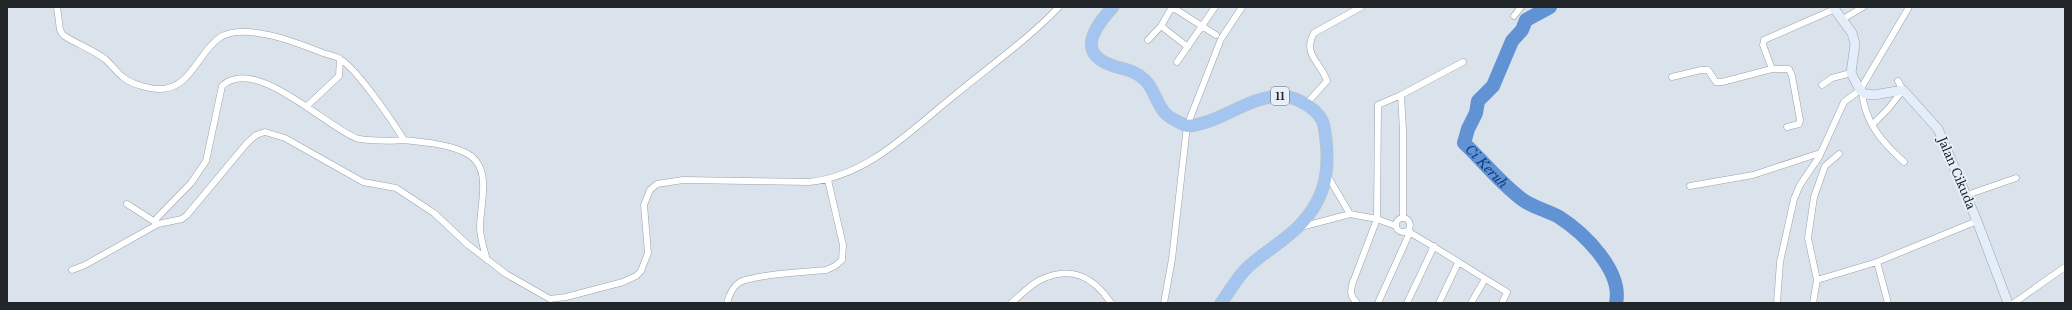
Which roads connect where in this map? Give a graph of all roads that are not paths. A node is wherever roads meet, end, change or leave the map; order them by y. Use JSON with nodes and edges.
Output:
{"nodes":[{"id":1,"x":57,"y":7,"type":"edge"},
{"id":2,"x":1059,"y":7,"type":"edge"},
{"id":3,"x":1113,"y":7,"type":"edge"},
{"id":4,"x":1172,"y":7,"type":"edge"},
{"id":5,"x":1242,"y":7,"type":"edge"},
{"id":6,"x":1361,"y":7,"type":"edge"},
{"id":7,"x":1521,"y":7,"type":"edge"},
{"id":8,"x":1863,"y":7,"type":"edge"},
{"id":9,"x":1909,"y":7,"type":"edge"},
{"id":10,"x":1213,"y":8,"type":"edge"},
{"id":11,"x":1834,"y":8,"type":"edge"},
{"id":12,"x":1514,"y":16,"type":"dead end"},
{"id":13,"x":1843,"y":19,"type":"junction"},
{"id":14,"x":1161,"y":26,"type":"junction"},
{"id":15,"x":1202,"y":27,"type":"junction"},
{"id":16,"x":1216,"y":35,"type":"dead end"},
{"id":17,"x":1148,"y":40,"type":"dead end"},
{"id":18,"x":1188,"y":47,"type":"junction"},
{"id":19,"x":340,"y":59,"type":"junction"},
{"id":20,"x":1177,"y":62,"type":"dead end"},
{"id":21,"x":1463,"y":62,"type":"dead end"},
{"id":22,"x":1772,"y":69,"type":"junction"},
{"id":23,"x":1852,"y":73,"type":"junction"},
{"id":24,"x":1672,"y":77,"type":"dead end"},
{"id":25,"x":1898,"y":81,"type":"dead end"},
{"id":26,"x":1822,"y":86,"type":"dead end"},
{"id":27,"x":1903,"y":90,"type":"junction"},
{"id":28,"x":1861,"y":91,"type":"junction"},
{"id":29,"x":1401,"y":95,"type":"junction"},
{"id":30,"x":1306,"y":104,"type":"junction"},
{"id":31,"x":307,"y":106,"type":"junction"},
{"id":32,"x":1874,"y":123,"type":"dead end"},
{"id":33,"x":1187,"y":126,"type":"junction"},
{"id":34,"x":1787,"y":127,"type":"dead end"},
{"id":35,"x":404,"y":140,"type":"junction"},
{"id":36,"x":1820,"y":153,"type":"junction"},
{"id":37,"x":1838,"y":154,"type":"dead end"},
{"id":38,"x":1904,"y":162,"type":"dead end"},
{"id":39,"x":1327,"y":175,"type":"junction"},
{"id":40,"x":2016,"y":178,"type":"dead end"},
{"id":41,"x":828,"y":180,"type":"junction"},
{"id":42,"x":1690,"y":186,"type":"dead end"},
{"id":43,"x":1967,"y":195,"type":"junction"},
{"id":44,"x":127,"y":204,"type":"dead end"},
{"id":45,"x":1350,"y":214,"type":"junction"},
{"id":46,"x":1403,"y":218,"type":"junction"},
{"id":47,"x":1377,"y":219,"type":"junction"},
{"id":48,"x":1977,"y":221,"type":"junction"},
{"id":49,"x":156,"y":222,"type":"junction"},
{"id":50,"x":1396,"y":226,"type":"junction"},
{"id":51,"x":1297,"y":228,"type":"junction"},
{"id":52,"x":1409,"y":232,"type":"junction"},
{"id":53,"x":1434,"y":246,"type":"junction"},
{"id":54,"x":487,"y":260,"type":"junction"},
{"id":55,"x":1877,"y":262,"type":"junction"},
{"id":56,"x":1458,"y":263,"type":"junction"},
{"id":57,"x":2065,"y":267,"type":"edge"},
{"id":58,"x":72,"y":270,"type":"dead end"},
{"id":59,"x":1485,"y":279,"type":"junction"},
{"id":60,"x":1817,"y":280,"type":"junction"},
{"id":61,"x":727,"y":303,"type":"edge"},
{"id":62,"x":1011,"y":303,"type":"edge"},
{"id":63,"x":1111,"y":303,"type":"edge"},
{"id":64,"x":1164,"y":303,"type":"edge"},
{"id":65,"x":1221,"y":303,"type":"edge"},
{"id":66,"x":1357,"y":303,"type":"edge"},
{"id":67,"x":1378,"y":303,"type":"edge"},
{"id":68,"x":1407,"y":303,"type":"edge"},
{"id":69,"x":1439,"y":303,"type":"edge"},
{"id":70,"x":1470,"y":303,"type":"edge"},
{"id":71,"x":1502,"y":303,"type":"edge"},
{"id":72,"x":1776,"y":303,"type":"edge"},
{"id":73,"x":1813,"y":303,"type":"edge"},
{"id":74,"x":1888,"y":303,"type":"edge"},
{"id":75,"x":2008,"y":303,"type":"edge"},
{"id":76,"x":2014,"y":303,"type":"edge"}],
"edges":[{"from":1,"to":19,"type":"street"},
{"from":2,"to":41,"type":"street"},
{"from":3,"to":33,"type":"highway"},
{"from":4,"to":14,"type":"street"},
{"from":4,"to":15,"type":"street"},
{"from":5,"to":33,"type":"street"},
{"from":6,"to":30,"type":"street"},
{"from":7,"to":12,"type":"street"},
{"from":8,"to":13,"type":"street"},
{"from":9,"to":28,"type":"street"},
{"from":10,"to":15,"type":"street"},
{"from":11,"to":13,"type":"street"},
{"from":11,"to":22,"type":"street"},
{"from":13,"to":23,"type":"street"},
{"from":14,"to":17,"type":"street"},
{"from":14,"to":18,"type":"street"},
{"from":15,"to":16,"type":"street"},
{"from":15,"to":18,"type":"street"},
{"from":18,"to":20,"type":"street"},
{"from":19,"to":31,"type":"street"},
{"from":19,"to":35,"type":"street"},
{"from":21,"to":29,"type":"street"},
{"from":22,"to":24,"type":"street"},
{"from":22,"to":34,"type":"street"},
{"from":23,"to":26,"type":"street"},
{"from":23,"to":28,"type":"street"},
{"from":25,"to":27,"type":"street"},
{"from":27,"to":28,"type":"street"},
{"from":27,"to":32,"type":"street"},
{"from":27,"to":43,"type":"street","name":"Jalan Cikuda"},
{"from":28,"to":36,"type":"street"},
{"from":28,"to":38,"type":"street"},
{"from":29,"to":46,"type":"street"},
{"from":29,"to":47,"type":"street"},
{"from":30,"to":33,"type":"highway","number":"11"},
{"from":30,"to":39,"type":"highway","number":"11"},
{"from":31,"to":35,"type":"street"},
{"from":31,"to":49,"type":"street"},
{"from":33,"to":64,"type":"street"},
{"from":35,"to":54,"type":"street"},
{"from":36,"to":42,"type":"street"},
{"from":36,"to":72,"type":"street"},
{"from":37,"to":60,"type":"street"},
{"from":39,"to":45,"type":"street"},
{"from":39,"to":51,"type":"highway","number":"11"},
{"from":40,"to":43,"type":"street"},
{"from":41,"to":54,"type":"street"},
{"from":41,"to":61,"type":"street"},
{"from":43,"to":48,"type":"street","name":"Jalan Cikuda"},
{"from":44,"to":49,"type":"street"},
{"from":45,"to":47,"type":"street"},
{"from":45,"to":51,"type":"street"},
{"from":46,"to":50,"type":"street"},
{"from":46,"to":52,"type":"street"},
{"from":47,"to":50,"type":"street"},
{"from":47,"to":66,"type":"street"},
{"from":48,"to":55,"type":"street"},
{"from":48,"to":75,"type":"street","name":"Jalan Cikuda"},
{"from":49,"to":54,"type":"street"},
{"from":49,"to":58,"type":"street"},
{"from":50,"to":52,"type":"street"},
{"from":51,"to":65,"type":"highway","number":"11"},
{"from":52,"to":53,"type":"street"},
{"from":52,"to":67,"type":"street"},
{"from":53,"to":56,"type":"street"},
{"from":53,"to":68,"type":"street"},
{"from":55,"to":60,"type":"street"},
{"from":55,"to":74,"type":"street"},
{"from":56,"to":59,"type":"street"},
{"from":56,"to":69,"type":"street"},
{"from":57,"to":76,"type":"street"},
{"from":59,"to":70,"type":"street"},
{"from":59,"to":71,"type":"street"},
{"from":60,"to":73,"type":"street"},
{"from":62,"to":63,"type":"street"}]}
